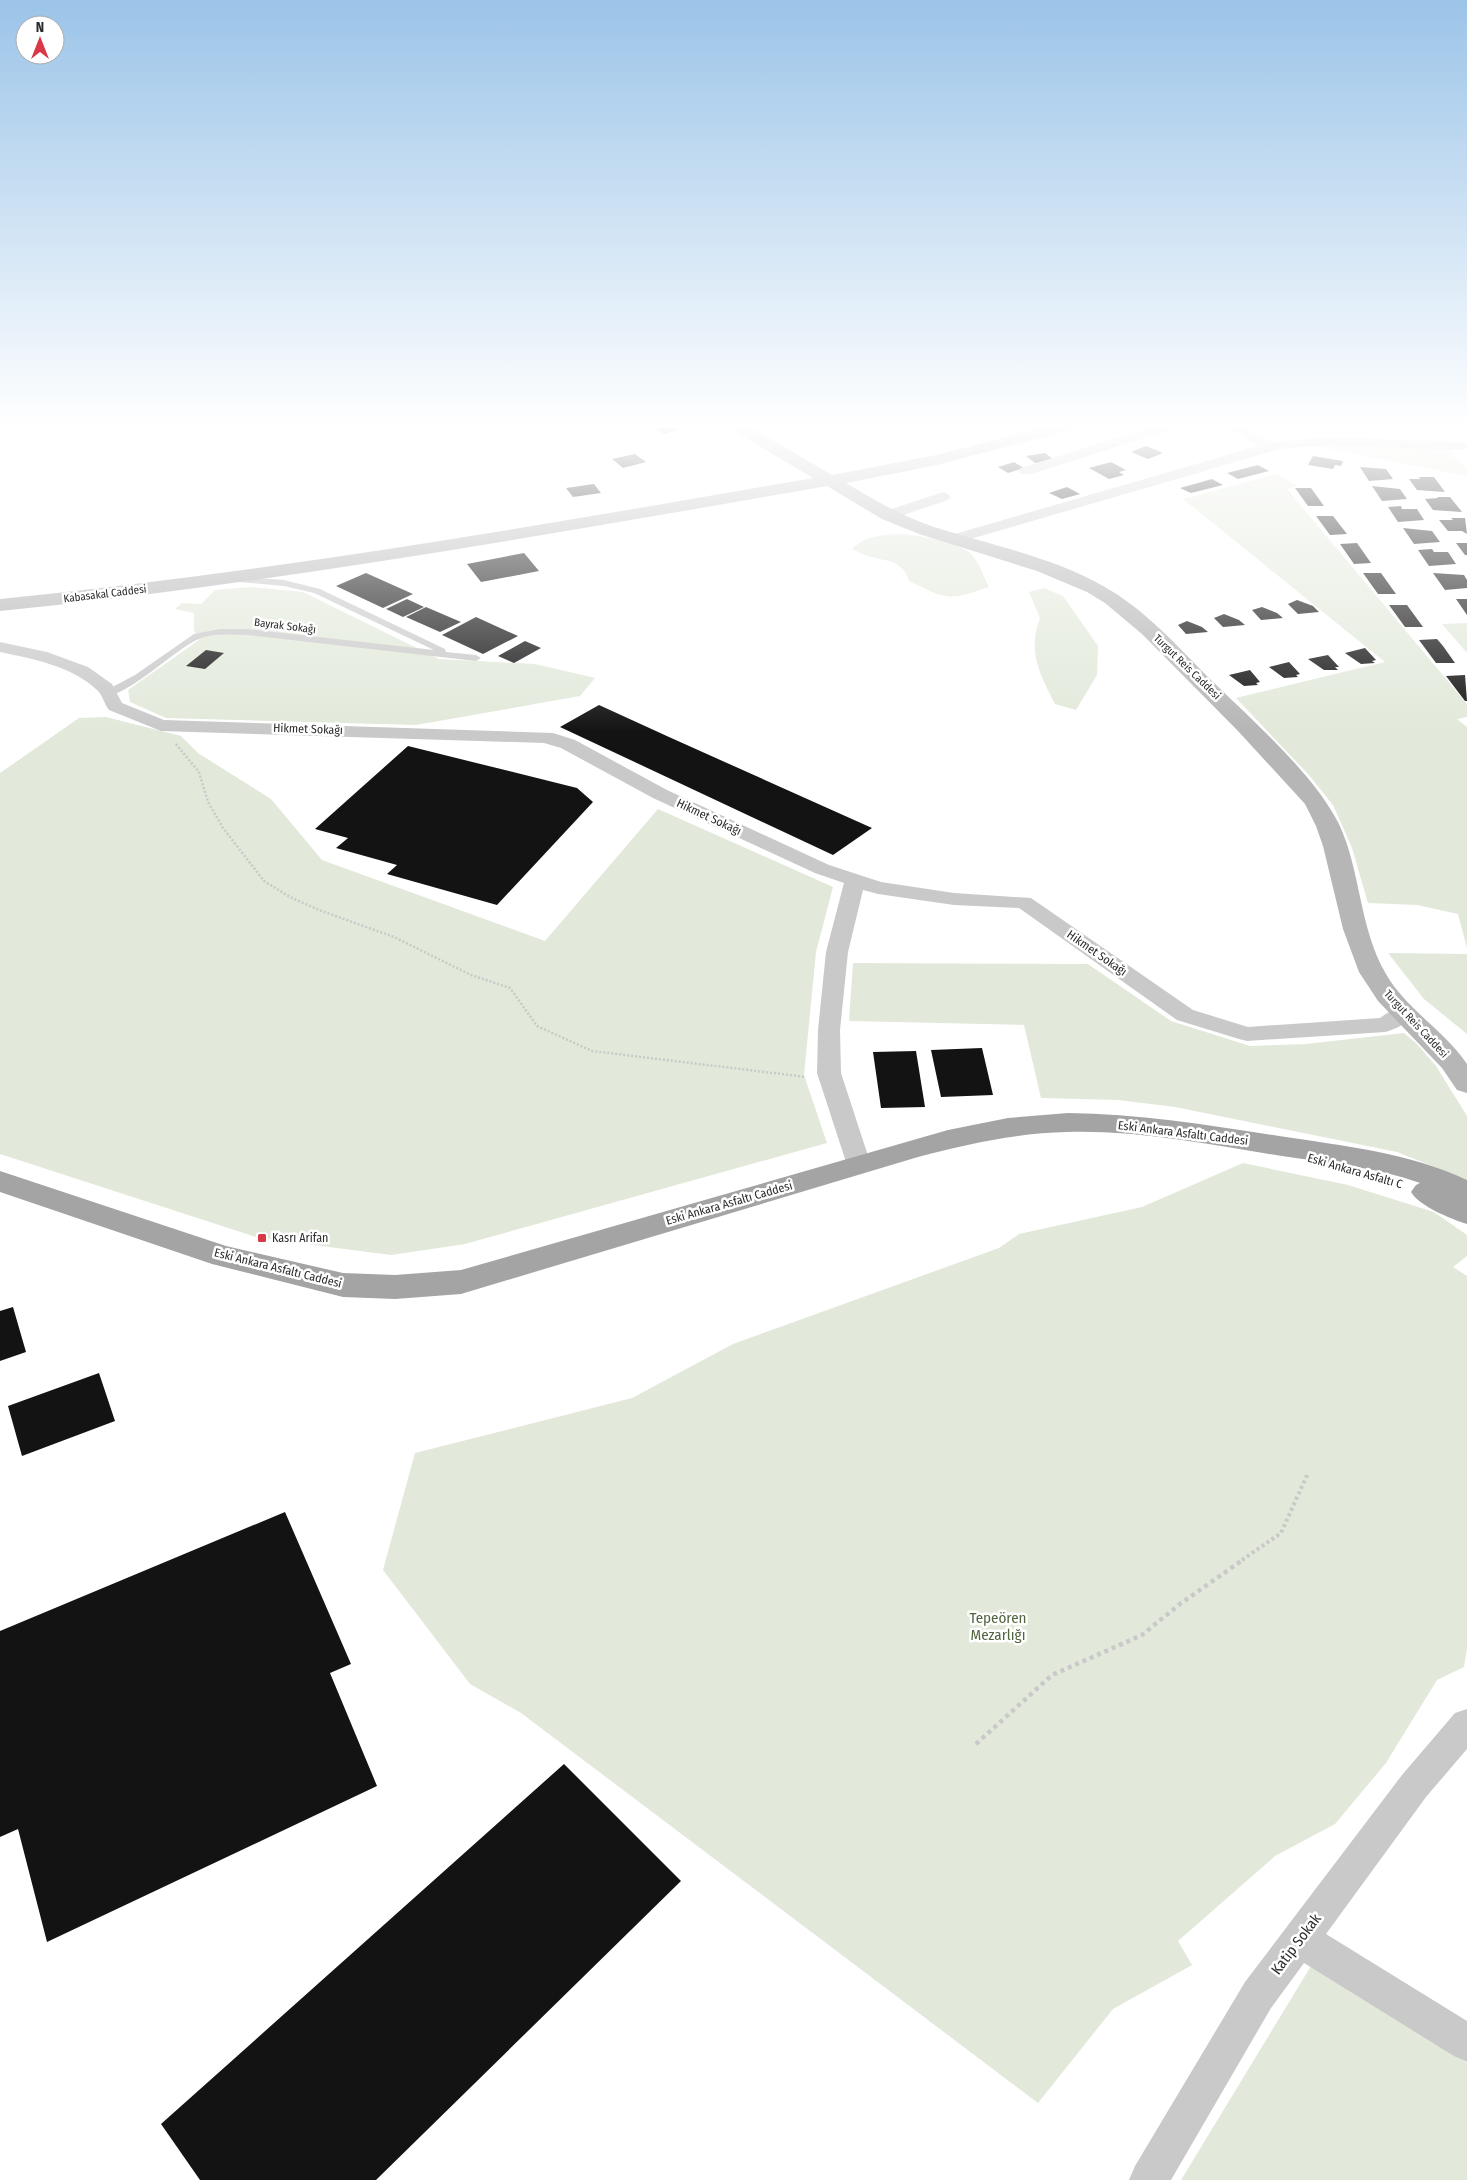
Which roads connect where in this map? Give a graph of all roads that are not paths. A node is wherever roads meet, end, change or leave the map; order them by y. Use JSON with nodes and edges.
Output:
{"nodes":[{"id":1,"x":548,"y":529,"type":"edge"},
{"id":2,"x":926,"y":529,"type":"edge"},
{"id":3,"x":989,"y":529,"type":"edge"},
{"id":4,"x":954,"y":539,"type":"junction"},
{"id":5,"x":222,"y":578,"type":"junction"},
{"id":6,"x":0,"y":605,"type":"edge"},
{"id":7,"x":0,"y":647,"type":"edge"},
{"id":8,"x":450,"y":655,"type":"junction"},
{"id":9,"x":476,"y":658,"type":"dead end"},
{"id":10,"x":108,"y":693,"type":"junction"},
{"id":11,"x":855,"y":880,"type":"junction"},
{"id":12,"x":1404,"y":1013,"type":"junction"},
{"id":13,"x":1467,"y":1084,"type":"edge"},
{"id":14,"x":1240,"y":1140,"type":"junction"},
{"id":15,"x":859,"y":1165,"type":"junction"},
{"id":16,"x":0,"y":1182,"type":"edge"},
{"id":17,"x":1467,"y":1192,"type":"edge"},
{"id":18,"x":1467,"y":1214,"type":"edge"},
{"id":19,"x":1467,"y":1724,"type":"edge"},
{"id":20,"x":1300,"y":1939,"type":"junction"},
{"id":21,"x":1467,"y":2043,"type":"edge"},
{"id":22,"x":1150,"y":2180,"type":"edge"}],
"edges":[{"from":1,"to":5,"type":"street","name":"Kabasakal Caddesi"},
{"from":2,"to":4,"type":"street","name":"Turgut Reis Caddesi"},
{"from":3,"to":4,"type":"street"},
{"from":4,"to":12,"type":"street","name":"Turgut Reis Caddesi"},
{"from":5,"to":6,"type":"street","name":"Kabasakal Caddesi"},
{"from":5,"to":8,"type":"lane"},
{"from":7,"to":10,"type":"street","name":"Hikmet Sokağı"},
{"from":8,"to":9,"type":"lane","name":"Bayrak Sokağı"},
{"from":8,"to":10,"type":"lane","name":"Bayrak Sokağı"},
{"from":10,"to":11,"type":"street","name":"Hikmet Sokağı"},
{"from":11,"to":12,"type":"street","name":"Hikmet Sokağı"},
{"from":11,"to":15,"type":"street"},
{"from":12,"to":13,"type":"street","name":"Turgut Reis Caddesi"},
{"from":14,"to":15,"type":"main road","name":"Eski Ankara Asfaltı Caddesi"},
{"from":14,"to":17,"type":"main road","name":"Eski Ankara Asfaltı Caddesi"},
{"from":14,"to":18,"type":"main road","name":"Eski Ankara Asfaltı C"},
{"from":15,"to":16,"type":"main road","name":"Eski Ankara Asfaltı Caddesi"},
{"from":19,"to":20,"type":"street","name":"Katip Sokak"},
{"from":20,"to":21,"type":"street"},
{"from":20,"to":22,"type":"street","name":"Katip Sokak"}]}
